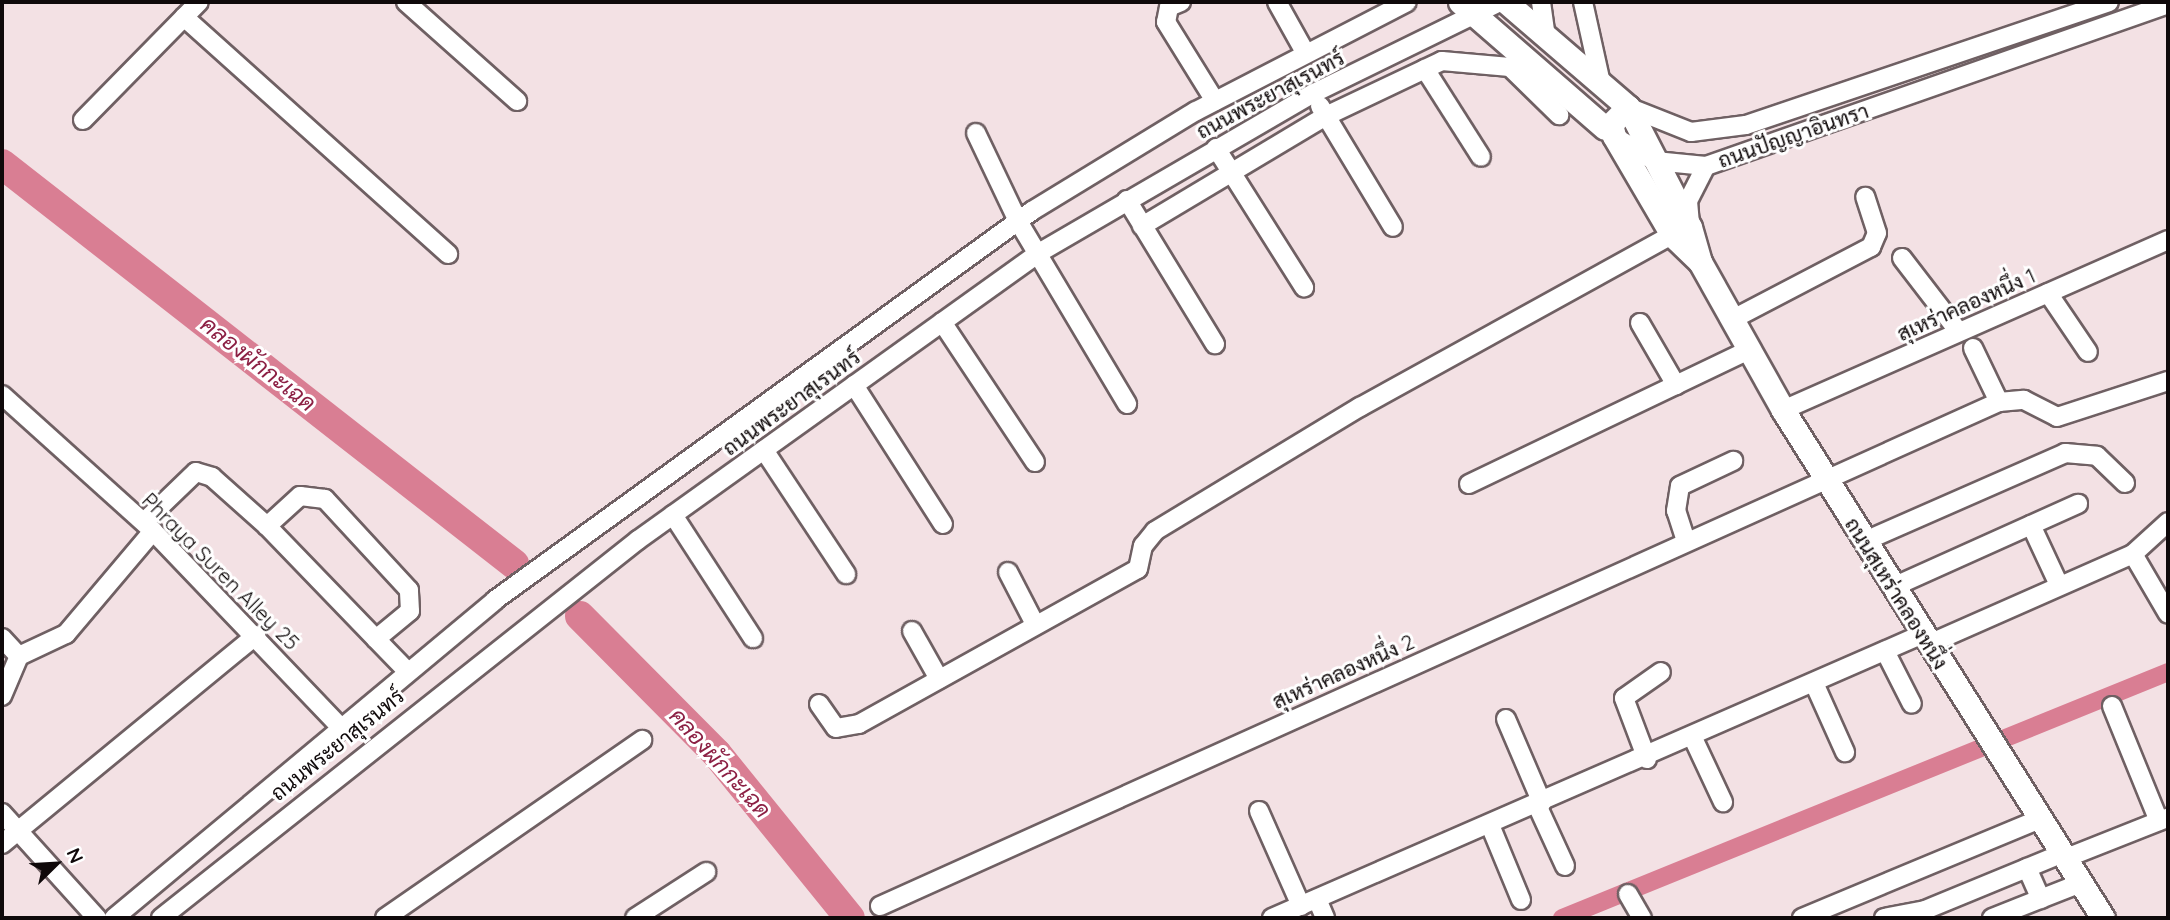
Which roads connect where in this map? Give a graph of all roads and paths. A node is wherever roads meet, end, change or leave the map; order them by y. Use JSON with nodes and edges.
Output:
{"nodes":[{"id":1,"x":199,"y":2,"type":"edge"},
{"id":2,"x":406,"y":2,"type":"edge"},
{"id":3,"x":1181,"y":2,"type":"edge"},
{"id":4,"x":1277,"y":2,"type":"edge"},
{"id":5,"x":1500,"y":2,"type":"edge"},
{"id":6,"x":1506,"y":2,"type":"edge"},
{"id":7,"x":1541,"y":2,"type":"edge"},
{"id":8,"x":1583,"y":2,"type":"edge"},
{"id":9,"x":2109,"y":2,"type":"edge"},
{"id":10,"x":1402,"y":3,"type":"edge"},
{"id":11,"x":2168,"y":4,"type":"edge"},
{"id":12,"x":1466,"y":10,"type":"edge"},
{"id":13,"x":184,"y":17,"type":"junction"},
{"id":14,"x":1546,"y":38,"type":"junction"},
{"id":15,"x":1306,"y":52,"type":"junction"},
{"id":16,"x":1425,"y":69,"type":"junction"},
{"id":17,"x":1601,"y":84,"type":"junction"},
{"id":18,"x":1314,"y":93,"type":"junction"},
{"id":19,"x":1215,"y":100,"type":"junction"},
{"id":20,"x":517,"y":101,"type":"dead end"},
{"id":21,"x":1628,"y":107,"type":"junction"},
{"id":22,"x":1559,"y":115,"type":"dead end"},
{"id":23,"x":1326,"y":116,"type":"junction"},
{"id":24,"x":83,"y":120,"type":"dead end"},
{"id":25,"x":975,"y":132,"type":"dead end"},
{"id":26,"x":1610,"y":132,"type":"junction"},
{"id":27,"x":1216,"y":148,"type":"junction"},
{"id":28,"x":1481,"y":157,"type":"dead end"},
{"id":29,"x":1655,"y":161,"type":"junction"},
{"id":30,"x":1706,"y":166,"type":"junction"},
{"id":31,"x":1233,"y":170,"type":"junction"},
{"id":32,"x":1865,"y":197,"type":"dead end"},
{"id":33,"x":1126,"y":201,"type":"junction"},
{"id":34,"x":1018,"y":221,"type":"junction"},
{"id":35,"x":1142,"y":226,"type":"junction"},
{"id":36,"x":1394,"y":227,"type":"dead end"},
{"id":37,"x":1681,"y":231,"type":"junction"},
{"id":38,"x":2168,"y":240,"type":"edge"},
{"id":39,"x":448,"y":254,"type":"dead end"},
{"id":40,"x":1037,"y":254,"type":"junction"},
{"id":41,"x":1902,"y":258,"type":"dead end"},
{"id":42,"x":1304,"y":287,"type":"dead end"},
{"id":43,"x":2048,"y":293,"type":"junction"},
{"id":44,"x":1733,"y":320,"type":"junction"},
{"id":45,"x":942,"y":322,"type":"junction"},
{"id":46,"x":1640,"y":323,"type":"dead end"},
{"id":47,"x":1959,"y":332,"type":"junction"},
{"id":48,"x":1215,"y":344,"type":"dead end"},
{"id":49,"x":1973,"y":348,"type":"dead end"},
{"id":50,"x":1749,"y":350,"type":"junction"},
{"id":51,"x":2088,"y":352,"type":"dead end"},
{"id":52,"x":2168,"y":381,"type":"edge"},
{"id":53,"x":1676,"y":385,"type":"junction"},
{"id":54,"x":854,"y":386,"type":"junction"},
{"id":55,"x":2,"y":395,"type":"edge"},
{"id":56,"x":1999,"y":402,"type":"junction"},
{"id":57,"x":1127,"y":404,"type":"dead end"},
{"id":58,"x":1783,"y":410,"type":"junction"},
{"id":59,"x":764,"y":450,"type":"junction"},
{"id":60,"x":1733,"y":461,"type":"dead end"},
{"id":61,"x":1035,"y":462,"type":"dead end"},
{"id":62,"x":1825,"y":478,"type":"junction"},
{"id":63,"x":2125,"y":483,"type":"dead end"},
{"id":64,"x":1469,"y":484,"type":"dead end"},
{"id":65,"x":2078,"y":504,"type":"dead end"},
{"id":66,"x":673,"y":515,"type":"junction"},
{"id":67,"x":2168,"y":522,"type":"edge"},
{"id":68,"x":943,"y":524,"type":"dead end"},
{"id":69,"x":2031,"y":525,"type":"junction"},
{"id":70,"x":148,"y":526,"type":"junction"},
{"id":71,"x":267,"y":526,"type":"junction"},
{"id":72,"x":1686,"y":541,"type":"junction"},
{"id":73,"x":1865,"y":541,"type":"junction"},
{"id":74,"x":2133,"y":554,"type":"junction"},
{"id":75,"x":1008,"y":572,"type":"dead end"},
{"id":76,"x":846,"y":574,"type":"dead end"},
{"id":77,"x":2059,"y":585,"type":"junction"},
{"id":78,"x":1894,"y":587,"type":"junction"},
{"id":79,"x":2168,"y":614,"type":"edge"},
{"id":80,"x":1035,"y":624,"type":"junction"},
{"id":81,"x":912,"y":631,"type":"dead end"},
{"id":82,"x":256,"y":635,"type":"junction"},
{"id":83,"x":2,"y":638,"type":"edge"},
{"id":84,"x":753,"y":638,"type":"dead end"},
{"id":85,"x":376,"y":639,"type":"junction"},
{"id":86,"x":1926,"y":639,"type":"junction"},
{"id":87,"x":1885,"y":652,"type":"junction"},
{"id":88,"x":19,"y":656,"type":"junction"},
{"id":89,"x":407,"y":671,"type":"junction"},
{"id":90,"x":1661,"y":672,"type":"dead end"},
{"id":91,"x":939,"y":679,"type":"junction"},
{"id":92,"x":1814,"y":683,"type":"junction"},
{"id":93,"x":2,"y":696,"type":"edge"},
{"id":94,"x":819,"y":704,"type":"dead end"},
{"id":95,"x":1912,"y":704,"type":"dead end"},
{"id":96,"x":2112,"y":706,"type":"dead end"},
{"id":97,"x":1506,"y":719,"type":"dead end"},
{"id":98,"x":341,"y":728,"type":"junction"},
{"id":99,"x":1693,"y":738,"type":"junction"},
{"id":100,"x":642,"y":740,"type":"dead end"},
{"id":101,"x":1844,"y":752,"type":"dead end"},
{"id":102,"x":1647,"y":758,"type":"junction"},
{"id":103,"x":1723,"y":802,"type":"dead end"},
{"id":104,"x":1540,"y":804,"type":"junction"},
{"id":105,"x":1259,"y":811,"type":"dead end"},
{"id":106,"x":2,"y":813,"type":"edge"},
{"id":107,"x":2040,"y":818,"type":"junction"},
{"id":108,"x":2163,"y":820,"type":"edge"},
{"id":109,"x":1490,"y":825,"type":"junction"},
{"id":110,"x":18,"y":831,"type":"junction"},
{"id":111,"x":2,"y":844,"type":"edge"},
{"id":112,"x":2065,"y":856,"type":"junction"},
{"id":113,"x":1565,"y":866,"type":"dead end"},
{"id":114,"x":2027,"y":868,"type":"junction"},
{"id":115,"x":706,"y":872,"type":"dead end"},
{"id":116,"x":2081,"y":883,"type":"junction"},
{"id":117,"x":1628,"y":894,"type":"dead end"},
{"id":118,"x":2041,"y":899,"type":"junction"},
{"id":119,"x":1521,"y":900,"type":"dead end"},
{"id":120,"x":1309,"y":902,"type":"junction"},
{"id":121,"x":880,"y":906,"type":"dead end"},
{"id":122,"x":1913,"y":916,"type":"edge"},
{"id":123,"x":97,"y":918,"type":"edge"},
{"id":124,"x":114,"y":918,"type":"edge"},
{"id":125,"x":161,"y":918,"type":"edge"},
{"id":126,"x":385,"y":918,"type":"edge"},
{"id":127,"x":635,"y":918,"type":"edge"},
{"id":128,"x":1272,"y":918,"type":"edge"},
{"id":129,"x":1325,"y":918,"type":"edge"},
{"id":130,"x":1642,"y":918,"type":"edge"},
{"id":131,"x":1802,"y":918,"type":"edge"},
{"id":132,"x":1884,"y":918,"type":"edge"},
{"id":133,"x":1992,"y":918,"type":"edge"},
{"id":134,"x":2103,"y":918,"type":"edge"}],
"edges":[{"from":1,"to":13,"type":"street"},
{"from":2,"to":20,"type":"street"},
{"from":3,"to":19,"type":"street"},
{"from":4,"to":15,"type":"street"},
{"from":5,"to":12,"type":"street","name":"ถนนพระยาสุเรนทร์"},
{"from":6,"to":14,"type":"main road","name":"ถนนปัญญาอินทรา"},
{"from":7,"to":14,"type":"street"},
{"from":8,"to":17,"type":"street"},
{"from":9,"to":21,"type":"street","name":"ถนนปัญญาอินทรา"},
{"from":10,"to":15,"type":"street","name":"ถนนพระยาสุเรนทร์"},
{"from":11,"to":30,"type":"street","name":"ถนนปัญญาอินทรา"},
{"from":12,"to":18,"type":"street","name":"ถนนพระยาสุเรนทร์"},
{"from":12,"to":26,"type":"main road","name":"ถนนปัญญาอินทรา"},
{"from":13,"to":24,"type":"street"},
{"from":13,"to":39,"type":"street"},
{"from":14,"to":17,"type":"main road","name":"ถนนปัญญาอินทรา"},
{"from":15,"to":19,"type":"street","name":"ถนนพระยาสุเรนทร์"},
{"from":16,"to":22,"type":"street"},
{"from":16,"to":23,"type":"street"},
{"from":16,"to":28,"type":"street"},
{"from":17,"to":21,"type":"main road","name":"ถนนปัญญาอินทรา"},
{"from":18,"to":23,"type":"street"},
{"from":18,"to":27,"type":"street","name":"ถนนพระยาสุเรนทร์"},
{"from":19,"to":34,"type":"street","name":"ถนนพระยาสุเรนทร์"},
{"from":21,"to":26,"type":"main road"},
{"from":21,"to":29,"type":"main road","name":"ถนนสุเหร่าคลองหนึ่ง"},
{"from":23,"to":31,"type":"street"},
{"from":23,"to":36,"type":"street"},
{"from":25,"to":34,"type":"street"},
{"from":26,"to":29,"type":"street","name":"ถนนปัญญาอินทรา"},
{"from":26,"to":37,"type":"main road","name":"ถนนสุเหร่าคลองหนึ่ง"},
{"from":27,"to":31,"type":"street"},
{"from":27,"to":33,"type":"street","name":"ถนนพระยาสุเรนทร์"},
{"from":29,"to":30,"type":"street","name":"ถนนปัญญาอินทรา"},
{"from":29,"to":37,"type":"main road","name":"ถนนสุเหร่าคลองหนึ่ง"},
{"from":30,"to":37,"type":"street"},
{"from":31,"to":35,"type":"street"},
{"from":31,"to":42,"type":"street"},
{"from":32,"to":44,"type":"street"},
{"from":33,"to":35,"type":"street"},
{"from":33,"to":40,"type":"street","name":"ถนนพระยาสุเรนทร์"},
{"from":34,"to":40,"type":"street"},
{"from":34,"to":89,"type":"street","name":"ถนนพระยาสุเรนทร์"},
{"from":35,"to":48,"type":"street"},
{"from":37,"to":44,"type":"main road","name":"ถนนสุเหร่าคลองหนึ่ง"},
{"from":37,"to":80,"type":"street"},
{"from":38,"to":43,"type":"street","name":"สุเหร่าคลองหนึ่ง 1"},
{"from":40,"to":45,"type":"street","name":"ถนนพระยาสุเรนทร์"},
{"from":40,"to":57,"type":"street"},
{"from":41,"to":47,"type":"street"},
{"from":43,"to":47,"type":"street","name":"สุเหร่าคลองหนึ่ง 1"},
{"from":43,"to":51,"type":"street"},
{"from":44,"to":50,"type":"main road","name":"ถนนสุเหร่าคลองหนึ่ง"},
{"from":45,"to":54,"type":"street","name":"ถนนพระยาสุเรนทร์"},
{"from":45,"to":61,"type":"street"},
{"from":46,"to":53,"type":"street"},
{"from":47,"to":58,"type":"street","name":"สุเหร่าคลองหนึ่ง 1"},
{"from":49,"to":56,"type":"street"},
{"from":50,"to":53,"type":"street"},
{"from":50,"to":58,"type":"main road","name":"ถนนสุเหร่าคลองหนึ่ง"},
{"from":52,"to":56,"type":"street"},
{"from":53,"to":64,"type":"street"},
{"from":54,"to":59,"type":"street","name":"ถนนพระยาสุเรนทร์"},
{"from":54,"to":68,"type":"street"},
{"from":55,"to":70,"type":"street","name":"Phraya Suren Alley 25"},
{"from":56,"to":62,"type":"street","name":"สุเหร่าคลองหนึ่ง 2"},
{"from":58,"to":62,"type":"main road","name":"ถนนสุเหร่าคลองหนึ่ง"},
{"from":59,"to":66,"type":"street","name":"ถนนพระยาสุเรนทร์"},
{"from":59,"to":76,"type":"street"},
{"from":60,"to":72,"type":"street"},
{"from":62,"to":72,"type":"street","name":"สุเหร่าคลองหนึ่ง 2"},
{"from":62,"to":73,"type":"main road","name":"ถนนสุเหร่าคลองหนึ่ง"},
{"from":63,"to":73,"type":"street"},
{"from":65,"to":69,"type":"street"},
{"from":66,"to":84,"type":"street"},
{"from":66,"to":125,"type":"street","name":"ถนนพระยาสุเรนทร์"},
{"from":67,"to":74,"type":"street"},
{"from":69,"to":77,"type":"street"},
{"from":69,"to":78,"type":"street"},
{"from":70,"to":71,"type":"street"},
{"from":70,"to":82,"type":"street","name":"Phraya Suren Alley 25"},
{"from":70,"to":88,"type":"street"},
{"from":71,"to":85,"type":"street"},
{"from":71,"to":85,"type":"street"},
{"from":72,"to":121,"type":"street","name":"สุเหร่าคลองหนึ่ง 2"},
{"from":73,"to":78,"type":"main road","name":"ถนนสุเหร่าคลองหนึ่ง"},
{"from":74,"to":77,"type":"street"},
{"from":74,"to":79,"type":"street"},
{"from":75,"to":80,"type":"street"},
{"from":77,"to":86,"type":"street"},
{"from":78,"to":86,"type":"main road","name":"ถนนสุเหร่าคลองหนึ่ง"},
{"from":80,"to":91,"type":"street"},
{"from":81,"to":91,"type":"street"},
{"from":82,"to":98,"type":"street","name":"Phraya Suren Alley 25"},
{"from":82,"to":110,"type":"street"},
{"from":83,"to":88,"type":"street"},
{"from":85,"to":89,"type":"street"},
{"from":86,"to":87,"type":"street"},
{"from":86,"to":107,"type":"main road","name":"ถนนสุเหร่าคลองหนึ่ง"},
{"from":87,"to":92,"type":"street"},
{"from":87,"to":95,"type":"street"},
{"from":88,"to":93,"type":"street"},
{"from":89,"to":98,"type":"street","name":"ถนนพระยาสุเรนทร์"},
{"from":90,"to":102,"type":"street"},
{"from":91,"to":94,"type":"street"},
{"from":92,"to":99,"type":"street"},
{"from":92,"to":101,"type":"street"},
{"from":96,"to":108,"type":"street"},
{"from":97,"to":104,"type":"street"},
{"from":98,"to":124,"type":"street","name":"ถนนพระยาสุเรนทร์"},
{"from":99,"to":102,"type":"street"},
{"from":99,"to":103,"type":"street"},
{"from":100,"to":126,"type":"street"},
{"from":102,"to":104,"type":"street"},
{"from":104,"to":109,"type":"street"},
{"from":104,"to":113,"type":"street"},
{"from":105,"to":120,"type":"street"},
{"from":106,"to":110,"type":"street"},
{"from":107,"to":112,"type":"main road","name":"ถนนสุเหร่าคลองหนึ่ง"},
{"from":107,"to":131,"type":"street"},
{"from":108,"to":112,"type":"street"},
{"from":109,"to":119,"type":"street"},
{"from":109,"to":120,"type":"street"},
{"from":110,"to":111,"type":"street"},
{"from":110,"to":123,"type":"street"},
{"from":112,"to":114,"type":"street"},
{"from":112,"to":116,"type":"main road","name":"ถนนสุเหร่าคลองหนึ่ง"},
{"from":114,"to":118,"type":"street"},
{"from":114,"to":122,"type":"street"},
{"from":115,"to":127,"type":"street"},
{"from":116,"to":118,"type":"street"},
{"from":116,"to":134,"type":"main road","name":"ถนนสุเหร่าคลองหนึ่ง"},
{"from":117,"to":130,"type":"street"},
{"from":118,"to":133,"type":"street"},
{"from":120,"to":128,"type":"street"},
{"from":120,"to":129,"type":"street"},
{"from":122,"to":132,"type":"street"}]}
